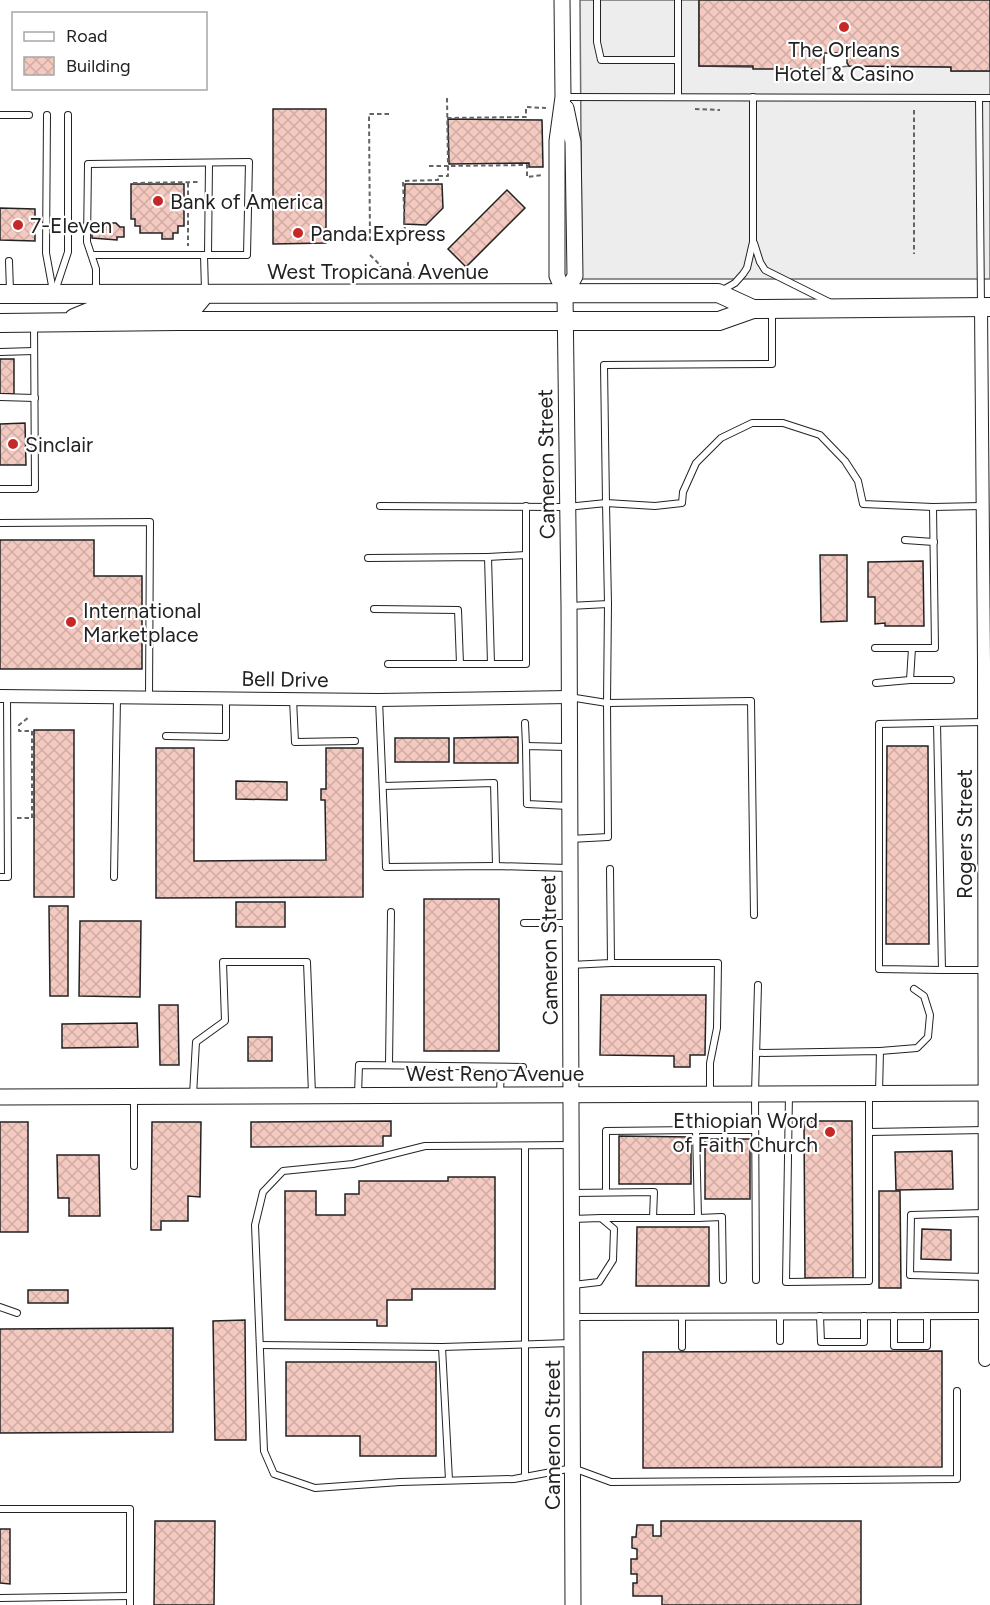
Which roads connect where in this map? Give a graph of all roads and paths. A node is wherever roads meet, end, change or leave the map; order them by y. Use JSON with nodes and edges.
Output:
{"nodes":[{"id":1,"x":562,"y":0,"type":"edge"},
{"id":2,"x":597,"y":0,"type":"edge"},
{"id":3,"x":678,"y":0,"type":"edge"},
{"id":4,"x":678,"y":60,"type":"junction"},
{"id":5,"x":447,"y":97,"type":"dead end"},
{"id":6,"x":563,"y":97,"type":"junction"},
{"id":7,"x":678,"y":97,"type":"junction"},
{"id":8,"x":753,"y":97,"type":"junction"},
{"id":9,"x":979,"y":98,"type":"junction"},
{"id":10,"x":990,"y":98,"type":"edge"},
{"id":11,"x":546,"y":108,"type":"dead end"},
{"id":12,"x":695,"y":109,"type":"dead end"},
{"id":13,"x":720,"y":110,"type":"dead end"},
{"id":14,"x":914,"y":110,"type":"dead end"},
{"id":15,"x":391,"y":114,"type":"dead end"},
{"id":16,"x":0,"y":115,"type":"edge"},
{"id":17,"x":29,"y":115,"type":"dead end"},
{"id":18,"x":47,"y":115,"type":"dead end"},
{"id":19,"x":68,"y":115,"type":"dead end"},
{"id":20,"x":447,"y":118,"type":"junction"},
{"id":21,"x":209,"y":163,"type":"junction"},
{"id":22,"x":429,"y":166,"type":"dead end"},
{"id":23,"x":448,"y":166,"type":"junction"},
{"id":24,"x":547,"y":172,"type":"dead end"},
{"id":25,"x":188,"y":182,"type":"junction"},
{"id":26,"x":209,"y":182,"type":"junction"},
{"id":27,"x":132,"y":183,"type":"dead end"},
{"id":28,"x":407,"y":237,"type":"dead end"},
{"id":29,"x":370,"y":241,"type":"dead end"},
{"id":30,"x":753,"y":242,"type":"junction"},
{"id":31,"x":914,"y":254,"type":"dead end"},
{"id":32,"x":92,"y":255,"type":"junction"},
{"id":33,"x":188,"y":255,"type":"junction"},
{"id":34,"x":206,"y":255,"type":"junction"},
{"id":35,"x":370,"y":255,"type":"dead end"},
{"id":36,"x":9,"y":261,"type":"dead end"},
{"id":37,"x":408,"y":262,"type":"dead end"},
{"id":38,"x":414,"y":279,"type":"dead end"},
{"id":39,"x":380,"y":280,"type":"dead end"},
{"id":40,"x":718,"y":293,"type":"junction"},
{"id":41,"x":5,"y":294,"type":"edge"},
{"id":42,"x":54,"y":294,"type":"junction"},
{"id":43,"x":96,"y":294,"type":"junction"},
{"id":44,"x":205,"y":294,"type":"junction"},
{"id":45,"x":565,"y":294,"type":"junction"},
{"id":46,"x":985,"y":307,"type":"edge"},
{"id":47,"x":840,"y":308,"type":"junction"},
{"id":48,"x":763,"y":309,"type":"junction"},
{"id":49,"x":565,"y":321,"type":"junction"},
{"id":50,"x":61,"y":322,"type":"junction"},
{"id":51,"x":0,"y":323,"type":"edge"},
{"id":52,"x":34,"y":323,"type":"junction"},
{"id":53,"x":34,"y":351,"type":"junction"},
{"id":54,"x":0,"y":352,"type":"edge"},
{"id":55,"x":0,"y":398,"type":"edge"},
{"id":56,"x":34,"y":398,"type":"junction"},
{"id":57,"x":0,"y":489,"type":"edge"},
{"id":58,"x":606,"y":504,"type":"junction"},
{"id":59,"x":380,"y":506,"type":"dead end"},
{"id":60,"x":526,"y":506,"type":"junction"},
{"id":61,"x":982,"y":506,"type":"junction"},
{"id":62,"x":567,"y":507,"type":"junction"},
{"id":63,"x":933,"y":507,"type":"junction"},
{"id":64,"x":0,"y":523,"type":"edge"},
{"id":65,"x":986,"y":531,"type":"edge"},
{"id":66,"x":905,"y":540,"type":"dead end"},
{"id":67,"x":934,"y":542,"type":"junction"},
{"id":68,"x":526,"y":555,"type":"junction"},
{"id":69,"x":488,"y":557,"type":"junction"},
{"id":70,"x":368,"y":558,"type":"dead end"},
{"id":71,"x":608,"y":604,"type":"junction"},
{"id":72,"x":569,"y":606,"type":"junction"},
{"id":73,"x":374,"y":609,"type":"dead end"},
{"id":74,"x":875,"y":648,"type":"dead end"},
{"id":75,"x":912,"y":648,"type":"junction"},
{"id":76,"x":987,"y":662,"type":"edge"},
{"id":77,"x":388,"y":664,"type":"dead end"},
{"id":78,"x":460,"y":664,"type":"junction"},
{"id":79,"x":491,"y":664,"type":"junction"},
{"id":80,"x":910,"y":680,"type":"junction"},
{"id":81,"x":951,"y":680,"type":"dead end"},
{"id":82,"x":876,"y":683,"type":"dead end"},
{"id":83,"x":3,"y":696,"type":"edge"},
{"id":84,"x":117,"y":697,"type":"junction"},
{"id":85,"x":149,"y":697,"type":"junction"},
{"id":86,"x":569,"y":697,"type":"junction"},
{"id":87,"x":226,"y":698,"type":"junction"},
{"id":88,"x":293,"y":699,"type":"junction"},
{"id":89,"x":379,"y":699,"type":"junction"},
{"id":90,"x":607,"y":703,"type":"junction"},
{"id":91,"x":28,"y":717,"type":"dead end"},
{"id":92,"x":983,"y":722,"type":"junction"},
{"id":93,"x":525,"y":723,"type":"dead end"},
{"id":94,"x":937,"y":723,"type":"junction"},
{"id":95,"x":166,"y":736,"type":"dead end"},
{"id":96,"x":3,"y":738,"type":"edge"},
{"id":97,"x":355,"y":741,"type":"dead end"},
{"id":98,"x":526,"y":746,"type":"junction"},
{"id":99,"x":568,"y":747,"type":"junction"},
{"id":100,"x":987,"y":759,"type":"edge"},
{"id":101,"x":382,"y":786,"type":"junction"},
{"id":102,"x":569,"y":806,"type":"junction"},
{"id":103,"x":8,"y":818,"type":"junction"},
{"id":104,"x":569,"y":839,"type":"junction"},
{"id":105,"x":496,"y":866,"type":"junction"},
{"id":106,"x":569,"y":868,"type":"junction"},
{"id":107,"x":610,"y":869,"type":"dead end"},
{"id":108,"x":0,"y":877,"type":"edge"},
{"id":109,"x":114,"y":877,"type":"dead end"},
{"id":110,"x":987,"y":884,"type":"edge"},
{"id":111,"x":391,"y":912,"type":"dead end"},
{"id":112,"x":754,"y":915,"type":"dead end"},
{"id":113,"x":524,"y":923,"type":"dead end"},
{"id":114,"x":570,"y":923,"type":"junction"},
{"id":115,"x":611,"y":963,"type":"junction"},
{"id":116,"x":570,"y":965,"type":"junction"},
{"id":117,"x":942,"y":970,"type":"junction"},
{"id":118,"x":986,"y":978,"type":"edge"},
{"id":119,"x":758,"y":985,"type":"dead end"},
{"id":120,"x":914,"y":989,"type":"dead end"},
{"id":121,"x":880,"y":1051,"type":"junction"},
{"id":122,"x":756,"y":1053,"type":"junction"},
{"id":123,"x":388,"y":1065,"type":"junction"},
{"id":124,"x":501,"y":1067,"type":"junction"},
{"id":125,"x":523,"y":1067,"type":"dead end"},
{"id":126,"x":874,"y":1093,"type":"junction"},
{"id":127,"x":987,"y":1093,"type":"edge"},
{"id":128,"x":500,"y":1094,"type":"junction"},
{"id":129,"x":572,"y":1094,"type":"junction"},
{"id":130,"x":710,"y":1094,"type":"junction"},
{"id":131,"x":755,"y":1094,"type":"junction"},
{"id":132,"x":789,"y":1094,"type":"junction"},
{"id":133,"x":312,"y":1095,"type":"junction"},
{"id":134,"x":358,"y":1095,"type":"junction"},
{"id":135,"x":0,"y":1096,"type":"edge"},
{"id":136,"x":134,"y":1096,"type":"junction"},
{"id":137,"x":193,"y":1096,"type":"junction"},
{"id":138,"x":696,"y":1130,"type":"junction"},
{"id":139,"x":755,"y":1130,"type":"junction"},
{"id":140,"x":985,"y":1131,"type":"junction"},
{"id":141,"x":869,"y":1132,"type":"junction"},
{"id":142,"x":572,"y":1145,"type":"junction"},
{"id":143,"x":525,"y":1146,"type":"junction"},
{"id":144,"x":134,"y":1166,"type":"dead end"},
{"id":145,"x":606,"y":1192,"type":"junction"},
{"id":146,"x":572,"y":1193,"type":"junction"},
{"id":147,"x":985,"y":1213,"type":"junction"},
{"id":148,"x":601,"y":1218,"type":"junction"},
{"id":149,"x":653,"y":1218,"type":"junction"},
{"id":150,"x":698,"y":1218,"type":"junction"},
{"id":151,"x":572,"y":1219,"type":"junction"},
{"id":152,"x":987,"y":1227,"type":"edge"},
{"id":153,"x":985,"y":1277,"type":"junction"},
{"id":154,"x":723,"y":1280,"type":"dead end"},
{"id":155,"x":756,"y":1280,"type":"dead end"},
{"id":156,"x":572,"y":1285,"type":"junction"},
{"id":157,"x":0,"y":1307,"type":"edge"},
{"id":158,"x":987,"y":1310,"type":"edge"},
{"id":159,"x":17,"y":1313,"type":"dead end"},
{"id":160,"x":820,"y":1316,"type":"junction"},
{"id":161,"x":864,"y":1316,"type":"junction"},
{"id":162,"x":894,"y":1316,"type":"junction"},
{"id":163,"x":927,"y":1316,"type":"junction"},
{"id":164,"x":572,"y":1317,"type":"junction"},
{"id":165,"x":682,"y":1317,"type":"junction"},
{"id":166,"x":780,"y":1317,"type":"junction"},
{"id":167,"x":780,"y":1341,"type":"dead end"},
{"id":168,"x":572,"y":1343,"type":"junction"},
{"id":169,"x":260,"y":1345,"type":"junction"},
{"id":170,"x":524,"y":1345,"type":"junction"},
{"id":171,"x":442,"y":1347,"type":"junction"},
{"id":172,"x":682,"y":1347,"type":"dead end"},
{"id":173,"x":988,"y":1363,"type":"edge"},
{"id":174,"x":957,"y":1390,"type":"dead end"},
{"id":175,"x":573,"y":1468,"type":"junction"},
{"id":176,"x":525,"y":1477,"type":"junction"},
{"id":177,"x":449,"y":1480,"type":"junction"},
{"id":178,"x":0,"y":1509,"type":"edge"},
{"id":179,"x":130,"y":1596,"type":"junction"},
{"id":180,"x":0,"y":1598,"type":"edge"},
{"id":181,"x":130,"y":1605,"type":"edge"},
{"id":182,"x":573,"y":1605,"type":"edge"}],
"edges":[{"from":1,"to":6,"type":"street","name":"Cameron Street"},
{"from":2,"to":4,"type":"lane"},
{"from":3,"to":4,"type":"lane"},
{"from":4,"to":7,"type":"lane"},
{"from":5,"to":20,"type":"path"},
{"from":6,"to":7,"type":"lane"},
{"from":6,"to":45,"type":"street","name":"Cameron Street"},
{"from":7,"to":8,"type":"lane"},
{"from":8,"to":9,"type":"lane"},
{"from":8,"to":30,"type":"lane"},
{"from":9,"to":10,"type":"lane"},
{"from":9,"to":46,"type":"lane"},
{"from":11,"to":20,"type":"path"},
{"from":12,"to":13,"type":"path"},
{"from":14,"to":31,"type":"path"},
{"from":15,"to":29,"type":"path"},
{"from":16,"to":17,"type":"lane"},
{"from":18,"to":42,"type":"lane"},
{"from":19,"to":42,"type":"lane"},
{"from":20,"to":23,"type":"path"},
{"from":21,"to":26,"type":"lane"},
{"from":21,"to":32,"type":"lane"},
{"from":21,"to":34,"type":"lane"},
{"from":22,"to":23,"type":"path"},
{"from":23,"to":24,"type":"path"},
{"from":23,"to":28,"type":"path"},
{"from":25,"to":26,"type":"path"},
{"from":25,"to":27,"type":"path"},
{"from":25,"to":33,"type":"path"},
{"from":26,"to":34,"type":"lane"},
{"from":30,"to":40,"type":"lane"},
{"from":30,"to":47,"type":"lane"},
{"from":32,"to":33,"type":"lane"},
{"from":32,"to":43,"type":"lane"},
{"from":33,"to":34,"type":"lane"},
{"from":34,"to":44,"type":"lane"},
{"from":35,"to":39,"type":"path"},
{"from":36,"to":41,"type":"lane"},
{"from":37,"to":38,"type":"path"},
{"from":40,"to":45,"type":"main road","name":"West Tropicana Avenue"},
{"from":40,"to":48,"type":"main road","name":"West Tropicana Avenue"},
{"from":41,"to":42,"type":"main road","name":"West Tropicana Avenue"},
{"from":42,"to":43,"type":"main road","name":"West Tropicana Avenue"},
{"from":43,"to":44,"type":"main road","name":"West Tropicana Avenue"},
{"from":44,"to":45,"type":"main road","name":"West Tropicana Avenue"},
{"from":44,"to":50,"type":"main road"},
{"from":45,"to":49,"type":"street","name":"Cameron Street"},
{"from":46,"to":47,"type":"main road","name":"West Tropicana Avenue"},
{"from":46,"to":61,"type":"street","name":"Rogers Street"},
{"from":47,"to":48,"type":"main road","name":"West Tropicana Avenue"},
{"from":48,"to":49,"type":"main road","name":"West Tropicana Avenue"},
{"from":48,"to":58,"type":"lane"},
{"from":49,"to":50,"type":"main road","name":"West Tropicana Avenue"},
{"from":49,"to":62,"type":"street","name":"Cameron Street"},
{"from":50,"to":52,"type":"main road","name":"West Tropicana Avenue"},
{"from":51,"to":52,"type":"main road","name":"West Tropicana Avenue"},
{"from":52,"to":53,"type":"lane"},
{"from":53,"to":54,"type":"lane"},
{"from":53,"to":56,"type":"lane"},
{"from":55,"to":56,"type":"lane"},
{"from":56,"to":57,"type":"lane"},
{"from":58,"to":62,"type":"lane"},
{"from":58,"to":63,"type":"lane"},
{"from":58,"to":71,"type":"lane"},
{"from":59,"to":60,"type":"lane"},
{"from":60,"to":62,"type":"lane"},
{"from":60,"to":68,"type":"lane"},
{"from":61,"to":63,"type":"lane"},
{"from":61,"to":65,"type":"street","name":"Rogers Street"},
{"from":62,"to":72,"type":"street","name":"Cameron Street"},
{"from":63,"to":67,"type":"lane"},
{"from":64,"to":85,"type":"lane"},
{"from":65,"to":76,"type":"street","name":"Rogers Street"},
{"from":66,"to":67,"type":"lane"},
{"from":67,"to":75,"type":"lane"},
{"from":68,"to":69,"type":"lane"},
{"from":68,"to":79,"type":"lane"},
{"from":69,"to":70,"type":"lane"},
{"from":69,"to":79,"type":"lane"},
{"from":71,"to":72,"type":"lane"},
{"from":71,"to":90,"type":"lane"},
{"from":72,"to":86,"type":"street","name":"Cameron Street"},
{"from":73,"to":78,"type":"lane"},
{"from":74,"to":75,"type":"lane"},
{"from":75,"to":80,"type":"lane"},
{"from":76,"to":92,"type":"street","name":"Rogers Street"},
{"from":77,"to":78,"type":"lane"},
{"from":78,"to":79,"type":"lane"},
{"from":80,"to":81,"type":"lane"},
{"from":80,"to":82,"type":"lane"},
{"from":83,"to":84,"type":"street","name":"Bell Drive"},
{"from":83,"to":96,"type":"lane"},
{"from":84,"to":85,"type":"street","name":"Bell Drive"},
{"from":84,"to":109,"type":"lane"},
{"from":85,"to":87,"type":"street","name":"Bell Drive"},
{"from":86,"to":89,"type":"street","name":"Bell Drive"},
{"from":86,"to":90,"type":"lane"},
{"from":86,"to":99,"type":"street","name":"Cameron Street"},
{"from":87,"to":88,"type":"street","name":"Bell Drive"},
{"from":87,"to":95,"type":"lane"},
{"from":88,"to":89,"type":"street","name":"Bell Drive"},
{"from":88,"to":97,"type":"lane"},
{"from":89,"to":101,"type":"lane"},
{"from":90,"to":104,"type":"lane"},
{"from":90,"to":112,"type":"lane"},
{"from":91,"to":103,"type":"path"},
{"from":92,"to":94,"type":"lane"},
{"from":92,"to":100,"type":"street","name":"Rogers Street"},
{"from":93,"to":98,"type":"lane"},
{"from":94,"to":117,"type":"lane"},
{"from":94,"to":117,"type":"lane"},
{"from":96,"to":103,"type":"lane"},
{"from":98,"to":99,"type":"lane"},
{"from":98,"to":102,"type":"lane"},
{"from":99,"to":102,"type":"street","name":"Cameron Street"},
{"from":100,"to":110,"type":"street","name":"Rogers Street"},
{"from":101,"to":105,"type":"lane"},
{"from":101,"to":105,"type":"lane"},
{"from":102,"to":104,"type":"street","name":"Cameron Street"},
{"from":103,"to":108,"type":"lane"},
{"from":104,"to":106,"type":"street","name":"Cameron Street"},
{"from":105,"to":106,"type":"lane"},
{"from":106,"to":114,"type":"street","name":"Cameron Street"},
{"from":107,"to":115,"type":"lane"},
{"from":110,"to":118,"type":"street","name":"Rogers Street"},
{"from":111,"to":123,"type":"lane"},
{"from":113,"to":114,"type":"lane"},
{"from":114,"to":116,"type":"street","name":"Cameron Street"},
{"from":115,"to":116,"type":"lane"},
{"from":115,"to":130,"type":"lane"},
{"from":116,"to":129,"type":"street","name":"Cameron Street"},
{"from":117,"to":118,"type":"lane"},
{"from":118,"to":127,"type":"street","name":"Rogers Street"},
{"from":119,"to":122,"type":"lane"},
{"from":120,"to":121,"type":"lane"},
{"from":121,"to":122,"type":"lane"},
{"from":121,"to":126,"type":"lane"},
{"from":122,"to":131,"type":"lane"},
{"from":123,"to":124,"type":"lane"},
{"from":123,"to":134,"type":"lane"},
{"from":124,"to":125,"type":"lane"},
{"from":124,"to":128,"type":"lane"},
{"from":126,"to":127,"type":"street","name":"West Reno Avenue"},
{"from":126,"to":132,"type":"street","name":"West Reno Avenue"},
{"from":126,"to":141,"type":"lane"},
{"from":127,"to":140,"type":"street","name":"Rogers Street"},
{"from":128,"to":129,"type":"street","name":"West Reno Avenue"},
{"from":128,"to":134,"type":"street","name":"West Reno Avenue"},
{"from":129,"to":130,"type":"street","name":"West Reno Avenue"},
{"from":129,"to":142,"type":"street","name":"Cameron Street"},
{"from":130,"to":131,"type":"street","name":"West Reno Avenue"},
{"from":131,"to":132,"type":"street","name":"West Reno Avenue"},
{"from":131,"to":139,"type":"lane"},
{"from":132,"to":141,"type":"lane"},
{"from":133,"to":134,"type":"street","name":"West Reno Avenue"},
{"from":133,"to":137,"type":"street","name":"West Reno Avenue"},
{"from":133,"to":137,"type":"lane"},
{"from":135,"to":136,"type":"street","name":"West Reno Avenue"},
{"from":136,"to":137,"type":"street","name":"West Reno Avenue"},
{"from":136,"to":144,"type":"lane"},
{"from":138,"to":139,"type":"lane"},
{"from":138,"to":145,"type":"lane"},
{"from":138,"to":150,"type":"lane"},
{"from":139,"to":155,"type":"lane"},
{"from":140,"to":141,"type":"lane"},
{"from":140,"to":147,"type":"street","name":"Rogers Street"},
{"from":142,"to":143,"type":"lane"},
{"from":142,"to":146,"type":"street","name":"Cameron Street"},
{"from":143,"to":169,"type":"lane"},
{"from":143,"to":170,"type":"lane"},
{"from":145,"to":146,"type":"lane"},
{"from":145,"to":149,"type":"lane"},
{"from":146,"to":151,"type":"street","name":"Cameron Street"},
{"from":147,"to":152,"type":"street","name":"Rogers Street"},
{"from":147,"to":153,"type":"lane"},
{"from":148,"to":149,"type":"lane"},
{"from":148,"to":151,"type":"lane"},
{"from":148,"to":156,"type":"lane"},
{"from":149,"to":150,"type":"lane"},
{"from":150,"to":154,"type":"lane"},
{"from":151,"to":156,"type":"street","name":"Cameron Street"},
{"from":152,"to":153,"type":"street","name":"Rogers Street"},
{"from":153,"to":158,"type":"street","name":"Rogers Street"},
{"from":156,"to":164,"type":"street","name":"Cameron Street"},
{"from":157,"to":159,"type":"lane"},
{"from":158,"to":163,"type":"lane"},
{"from":158,"to":173,"type":"street","name":"Rogers Street"},
{"from":160,"to":161,"type":"lane"},
{"from":160,"to":161,"type":"lane"},
{"from":160,"to":166,"type":"lane"},
{"from":161,"to":162,"type":"lane"},
{"from":162,"to":163,"type":"lane"},
{"from":162,"to":163,"type":"lane"},
{"from":164,"to":165,"type":"lane"},
{"from":164,"to":168,"type":"street","name":"Cameron Street"},
{"from":165,"to":166,"type":"lane"},
{"from":165,"to":172,"type":"lane"},
{"from":166,"to":167,"type":"lane"},
{"from":168,"to":170,"type":"lane"},
{"from":168,"to":175,"type":"street","name":"Cameron Street"},
{"from":169,"to":171,"type":"lane"},
{"from":169,"to":177,"type":"lane"},
{"from":170,"to":171,"type":"lane"},
{"from":170,"to":176,"type":"lane"},
{"from":171,"to":177,"type":"lane"},
{"from":174,"to":175,"type":"lane"},
{"from":175,"to":176,"type":"lane"},
{"from":175,"to":182,"type":"street","name":"Cameron Street"},
{"from":176,"to":177,"type":"lane"},
{"from":178,"to":179,"type":"lane"},
{"from":179,"to":180,"type":"lane"},
{"from":179,"to":181,"type":"lane"}]}
